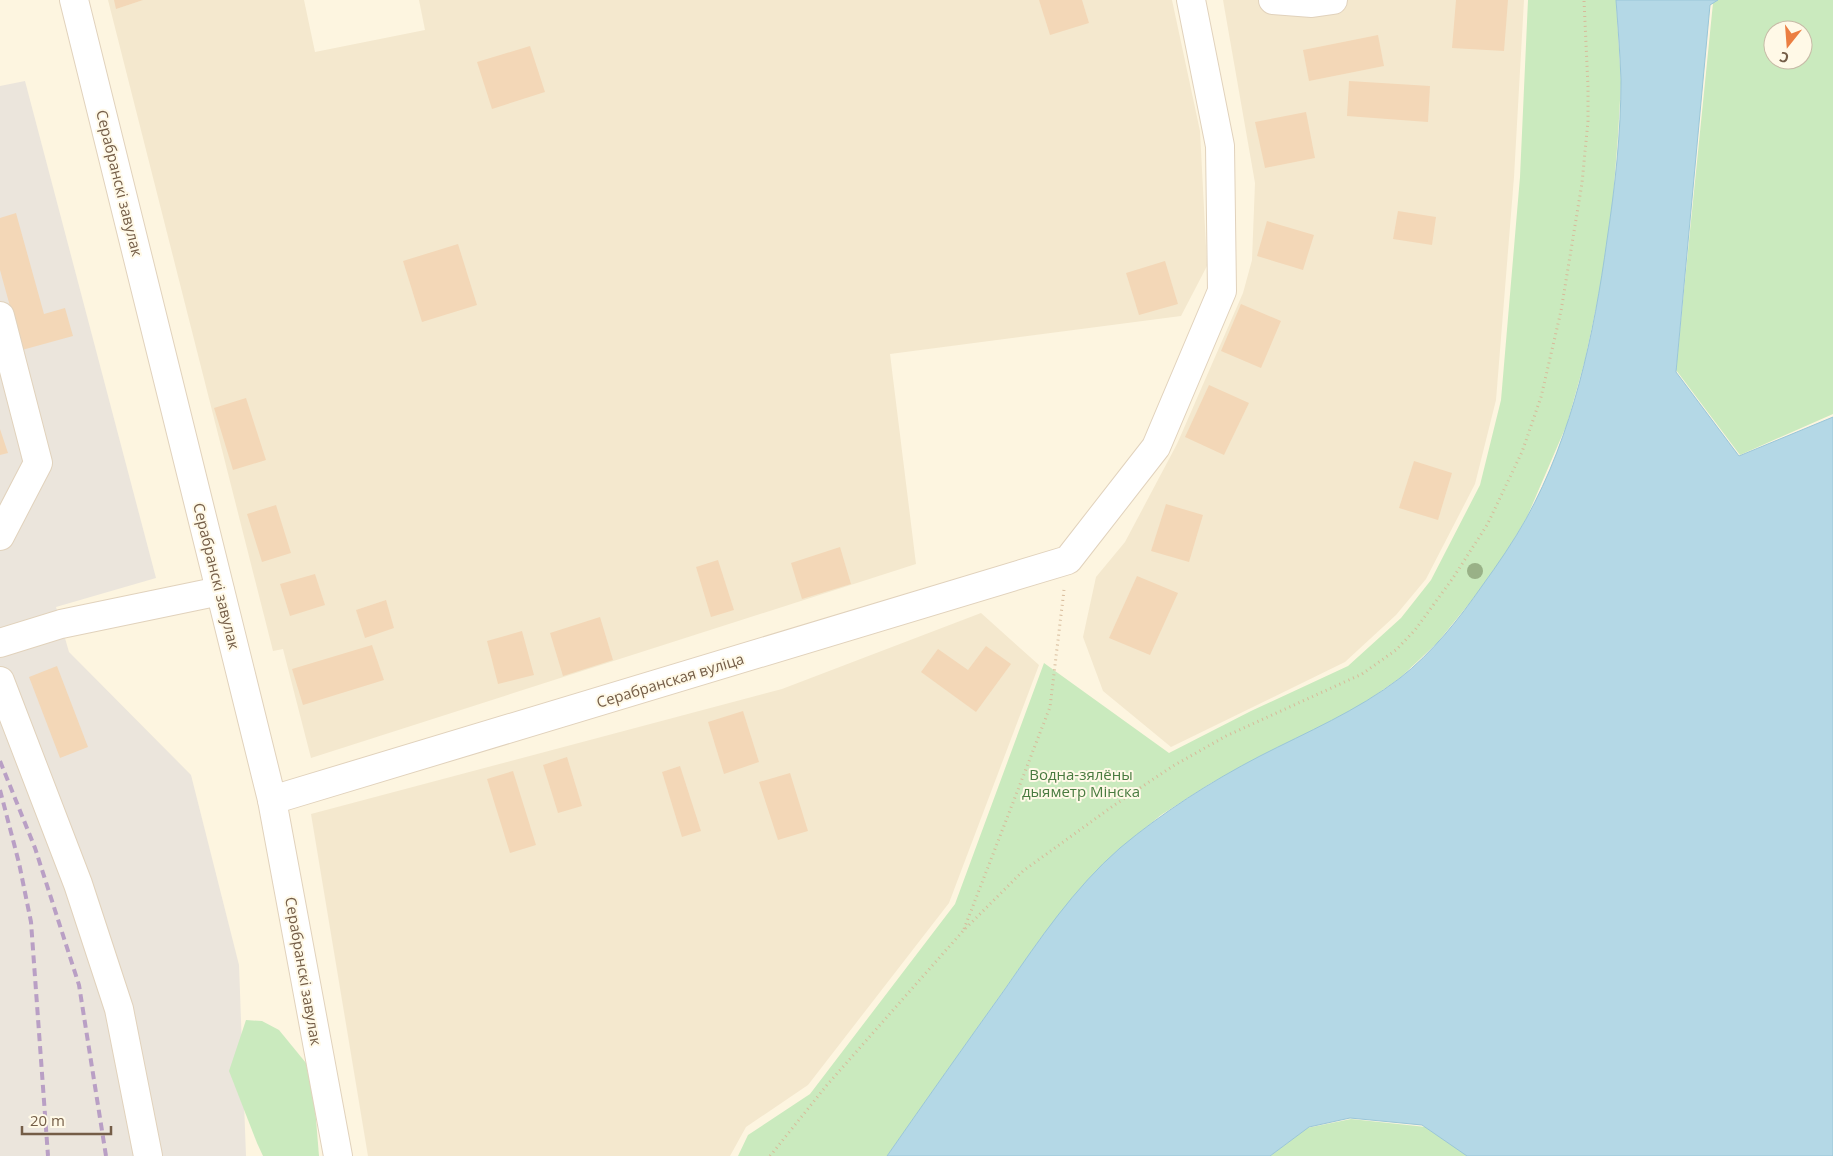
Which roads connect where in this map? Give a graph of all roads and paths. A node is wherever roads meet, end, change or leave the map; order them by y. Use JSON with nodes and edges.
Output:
{"nodes":[{"id":1,"x":74,"y":0,"type":"edge"},
{"id":2,"x":1191,"y":0,"type":"edge"},
{"id":3,"x":1273,"y":0,"type":"edge"},
{"id":4,"x":1333,"y":0,"type":"edge"},
{"id":5,"x":1584,"y":0,"type":"edge"},
{"id":6,"x":0,"y":316,"type":"edge"},
{"id":7,"x":0,"y":536,"type":"edge"},
{"id":8,"x":1068,"y":560,"type":"junction"},
{"id":9,"x":220,"y":591,"type":"junction"},
{"id":10,"x":0,"y":643,"type":"edge"},
{"id":11,"x":0,"y":681,"type":"edge"},
{"id":12,"x":272,"y":800,"type":"junction"},
{"id":13,"x":963,"y":931,"type":"junction"},
{"id":14,"x":148,"y":1156,"type":"edge"},
{"id":15,"x":338,"y":1156,"type":"edge"},
{"id":16,"x":770,"y":1156,"type":"edge"}],
"edges":[{"from":1,"to":9,"type":"street","name":"Серабранскі завулак"},
{"from":2,"to":8,"type":"street"},
{"from":3,"to":4,"type":"street"},
{"from":5,"to":13,"type":"path"},
{"from":6,"to":7,"type":"street"},
{"from":8,"to":12,"type":"street","name":"Серабранская вуліца"},
{"from":8,"to":13,"type":"path"},
{"from":9,"to":10,"type":"street"},
{"from":9,"to":12,"type":"street","name":"Серабранскі завулак"},
{"from":11,"to":14,"type":"street"},
{"from":12,"to":15,"type":"street","name":"Серабранскі завулак"},
{"from":13,"to":16,"type":"path"}]}
